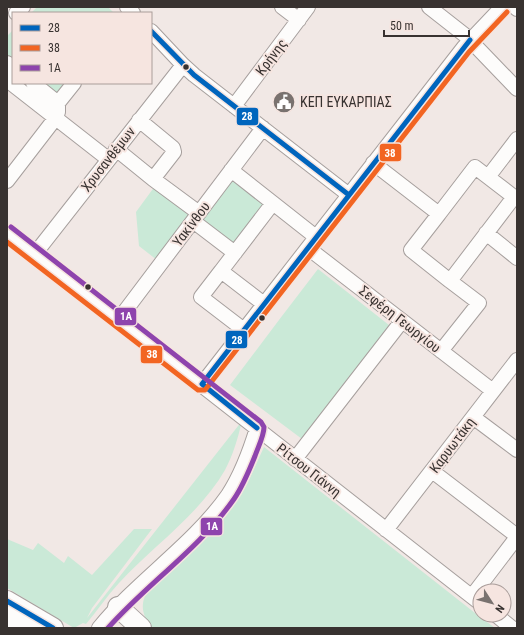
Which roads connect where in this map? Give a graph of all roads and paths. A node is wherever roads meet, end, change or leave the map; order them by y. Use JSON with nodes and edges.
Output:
{"nodes":[{"id":1,"x":12,"y":7,"type":"edge"},
{"id":2,"x":282,"y":7,"type":"edge"},
{"id":3,"x":308,"y":7,"type":"edge"},
{"id":4,"x":429,"y":7,"type":"edge"},
{"id":5,"x":502,"y":7,"type":"edge"},
{"id":6,"x":7,"y":13,"type":"edge"},
{"id":7,"x":299,"y":20,"type":"junction"},
{"id":8,"x":152,"y":33,"type":"edge"},
{"id":9,"x":470,"y":40,"type":"junction"},
{"id":10,"x":183,"y":65,"type":"junction"},
{"id":11,"x":12,"y":84,"type":"edge"},
{"id":12,"x":33,"y":84,"type":"edge"},
{"id":13,"x":73,"y":84,"type":"edge"},
{"id":14,"x":517,"y":89,"type":"edge"},
{"id":15,"x":58,"y":103,"type":"junction"},
{"id":16,"x":234,"y":106,"type":"junction"},
{"id":17,"x":55,"y":118,"type":"junction"},
{"id":18,"x":139,"y":120,"type":"junction"},
{"id":19,"x":263,"y":128,"type":"junction"},
{"id":20,"x":517,"y":139,"type":"edge"},
{"id":21,"x":112,"y":154,"type":"junction"},
{"id":22,"x":374,"y":163,"type":"junction"},
{"id":23,"x":231,"y":170,"type":"junction"},
{"id":24,"x":488,"y":177,"type":"junction"},
{"id":25,"x":153,"y":179,"type":"junction"},
{"id":26,"x":7,"y":181,"type":"edge"},
{"id":27,"x":349,"y":195,"type":"junction"},
{"id":28,"x":272,"y":203,"type":"junction"},
{"id":29,"x":439,"y":214,"type":"junction"},
{"id":30,"x":196,"y":217,"type":"junction"},
{"id":31,"x":7,"y":233,"type":"edge"},
{"id":32,"x":486,"y":233,"type":"junction"},
{"id":33,"x":312,"y":242,"type":"junction"},
{"id":34,"x":235,"y":253,"type":"junction"},
{"id":35,"x":34,"y":254,"type":"junction"},
{"id":36,"x":517,"y":258,"type":"edge"},
{"id":37,"x":221,"y":271,"type":"junction"},
{"id":38,"x":450,"y":281,"type":"junction"},
{"id":39,"x":264,"y":304,"type":"junction"},
{"id":40,"x":119,"y":320,"type":"junction"},
{"id":41,"x":402,"y":321,"type":"junction"},
{"id":42,"x":244,"y":330,"type":"junction"},
{"id":43,"x":441,"y":351,"type":"junction"},
{"id":44,"x":517,"y":360,"type":"edge"},
{"id":45,"x":202,"y":384,"type":"junction"},
{"id":46,"x":493,"y":391,"type":"junction"},
{"id":47,"x":473,"y":417,"type":"junction"},
{"id":48,"x":257,"y":428,"type":"junction"},
{"id":49,"x":517,"y":450,"type":"edge"},
{"id":50,"x":296,"y":459,"type":"junction"},
{"id":51,"x":432,"y":471,"type":"junction"},
{"id":52,"x":386,"y":530,"type":"junction"},
{"id":53,"x":517,"y":536,"type":"edge"},
{"id":54,"x":486,"y":583,"type":"edge"},
{"id":55,"x":472,"y":596,"type":"edge"},
{"id":56,"x":7,"y":601,"type":"edge"},
{"id":57,"x":118,"y":607,"type":"junction"},
{"id":58,"x":7,"y":620,"type":"edge"},
{"id":59,"x":22,"y":628,"type":"edge"},
{"id":60,"x":53,"y":628,"type":"edge"},
{"id":61,"x":99,"y":628,"type":"edge"},
{"id":62,"x":141,"y":628,"type":"edge"}],
"edges":[{"from":1,"to":6,"type":"street"},
{"from":2,"to":7,"type":"street"},
{"from":3,"to":7,"type":"street","name":"Κρήνης"},
{"from":4,"to":9,"type":"street"},
{"from":5,"to":9,"type":"street"},
{"from":7,"to":16,"type":"street","name":"Κρήνης"},
{"from":8,"to":10,"type":"street"},
{"from":9,"to":14,"type":"street"},
{"from":9,"to":22,"type":"street"},
{"from":10,"to":16,"type":"street"},
{"from":10,"to":18,"type":"street","name":"Χρυσανθέμων"},
{"from":11,"to":17,"type":"street"},
{"from":12,"to":15,"type":"street"},
{"from":13,"to":15,"type":"street"},
{"from":15,"to":17,"type":"street"},
{"from":16,"to":19,"type":"street"},
{"from":17,"to":21,"type":"street"},
{"from":17,"to":26,"type":"street"},
{"from":18,"to":21,"type":"street","name":"Χρυσανθέμων"},
{"from":18,"to":25,"type":"street"},
{"from":19,"to":23,"type":"street","name":"Υακίνθου"},
{"from":19,"to":27,"type":"street"},
{"from":20,"to":24,"type":"street"},
{"from":21,"to":25,"type":"street"},
{"from":21,"to":35,"type":"street","name":"Χρυσανθέμων"},
{"from":22,"to":27,"type":"street"},
{"from":22,"to":29,"type":"street"},
{"from":23,"to":28,"type":"street","name":"Σεφέρη Γεωργίου"},
{"from":23,"to":30,"type":"street","name":"Υακίνθου"},
{"from":24,"to":29,"type":"street"},
{"from":24,"to":32,"type":"street"},
{"from":25,"to":30,"type":"street"},
{"from":27,"to":33,"type":"street"},
{"from":28,"to":33,"type":"street","name":"Σεφέρη Γεωργίου"},
{"from":28,"to":34,"type":"street"},
{"from":29,"to":38,"type":"street"},
{"from":30,"to":34,"type":"street"},
{"from":30,"to":40,"type":"street","name":"Υακίνθου"},
{"from":31,"to":35,"type":"street","name":"Ρίτσου Γιάννη"},
{"from":32,"to":36,"type":"street"},
{"from":32,"to":38,"type":"street"},
{"from":33,"to":39,"type":"street"},
{"from":33,"to":41,"type":"street","name":"Σεφέρη Γεωργίου"},
{"from":34,"to":37,"type":"street"},
{"from":35,"to":40,"type":"street","name":"Ρίτσου Γιάννη"},
{"from":37,"to":39,"type":"street"},
{"from":37,"to":42,"type":"street"},
{"from":38,"to":43,"type":"street"},
{"from":39,"to":42,"type":"street"},
{"from":40,"to":45,"type":"street","name":"Ρίτσου Γιάννη"},
{"from":41,"to":43,"type":"street","name":"Σεφέρη Γεωργίου"},
{"from":41,"to":50,"type":"street"},
{"from":42,"to":45,"type":"street"},
{"from":43,"to":46,"type":"street","name":"Σεφέρη Γεωργίου"},
{"from":44,"to":46,"type":"street","name":"Καρυωτάκη"},
{"from":45,"to":48,"type":"street","name":"Ρίτσου Γιάννη"},
{"from":46,"to":47,"type":"street","name":"Καρυωτάκη"},
{"from":47,"to":49,"type":"street"},
{"from":47,"to":51,"type":"street","name":"Καρυωτάκη"},
{"from":48,"to":50,"type":"street","name":"Ρίτσου Γιάννη"},
{"from":48,"to":57,"type":"street"},
{"from":50,"to":52,"type":"street","name":"Ρίτσου Γιάννη"},
{"from":51,"to":52,"type":"street","name":"Καρυωτάκη"},
{"from":51,"to":53,"type":"street"},
{"from":52,"to":55,"type":"street","name":"Ρίτσου Γιάννη"},
{"from":53,"to":54,"type":"street"},
{"from":56,"to":60,"type":"highway"},
{"from":57,"to":61,"type":"street"},
{"from":57,"to":62,"type":"highway"},
{"from":58,"to":59,"type":"highway"}]}
